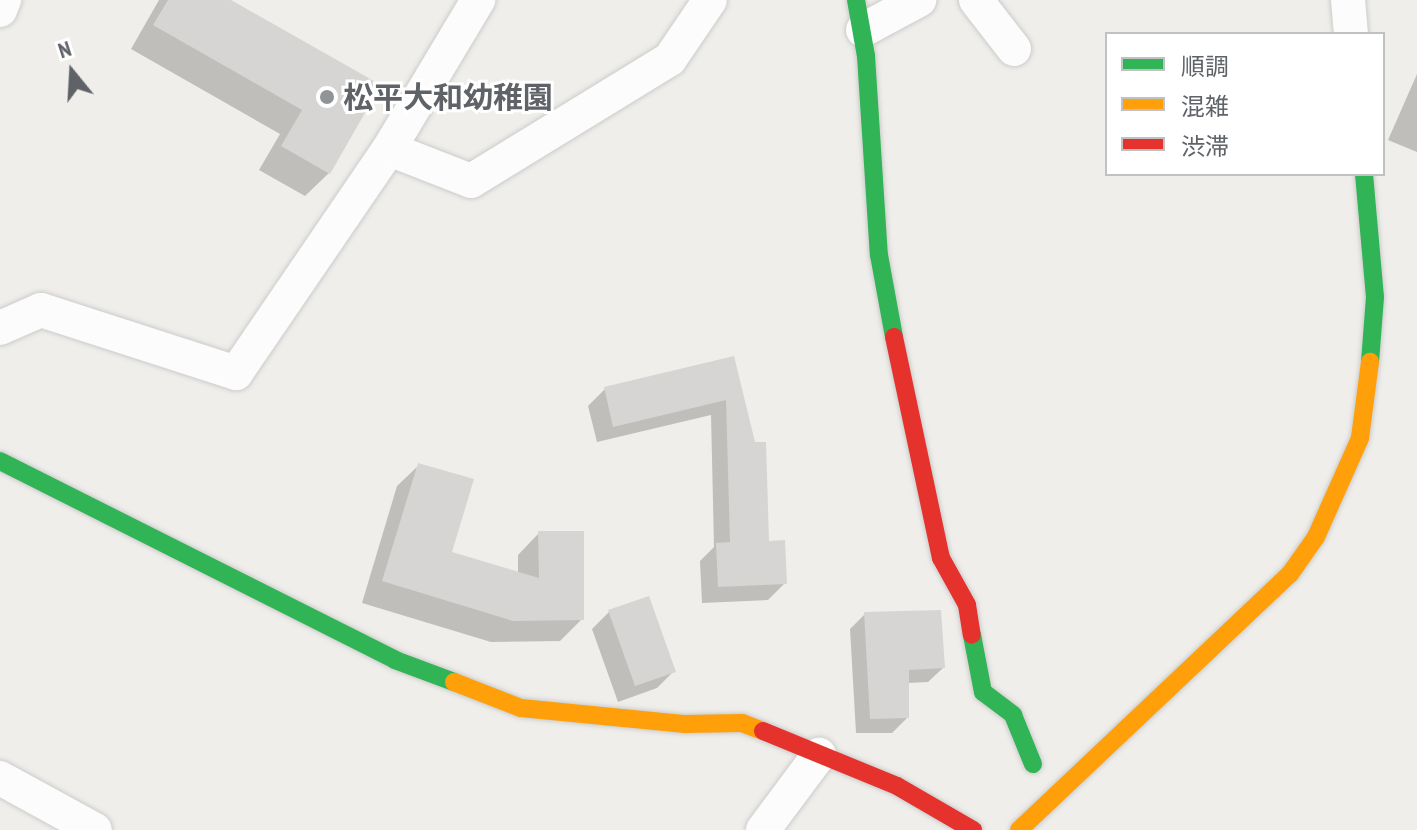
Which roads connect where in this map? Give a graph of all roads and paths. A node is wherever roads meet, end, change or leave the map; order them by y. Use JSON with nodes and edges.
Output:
{"nodes":[{"id":1,"x":4,"y":0,"type":"edge"},
{"id":2,"x":478,"y":0,"type":"edge"},
{"id":3,"x":710,"y":0,"type":"edge"},
{"id":4,"x":919,"y":0,"type":"edge"},
{"id":5,"x":976,"y":0,"type":"edge"},
{"id":6,"x":1348,"y":0,"type":"edge"},
{"id":7,"x":0,"y":10,"type":"edge"},
{"id":8,"x":860,"y":15,"type":"edge"},
{"id":9,"x":1351,"y":32,"type":"edge"},
{"id":10,"x":1014,"y":49,"type":"dead end"},
{"id":11,"x":389,"y":149,"type":"junction"},
{"id":12,"x":1364,"y":176,"type":"edge"},
{"id":13,"x":0,"y":328,"type":"edge"},
{"id":14,"x":0,"y":461,"type":"edge"},
{"id":15,"x":819,"y":755,"type":"junction"},
{"id":16,"x":1033,"y":764,"type":"dead end"},
{"id":17,"x":0,"y":778,"type":"edge"},
{"id":18,"x":95,"y":830,"type":"edge"},
{"id":19,"x":763,"y":830,"type":"edge"},
{"id":20,"x":973,"y":830,"type":"edge"},
{"id":21,"x":1019,"y":830,"type":"edge"}],
"edges":[{"from":1,"to":7,"type":"street"},
{"from":2,"to":11,"type":"street"},
{"from":3,"to":11,"type":"street"},
{"from":4,"to":8,"type":"street"},
{"from":5,"to":10,"type":"street"},
{"from":6,"to":9,"type":"street"},
{"from":8,"to":16,"type":"street"},
{"from":11,"to":13,"type":"street"},
{"from":12,"to":21,"type":"street"},
{"from":14,"to":15,"type":"street"},
{"from":15,"to":19,"type":"street"},
{"from":15,"to":20,"type":"street"},
{"from":17,"to":18,"type":"street"}]}
